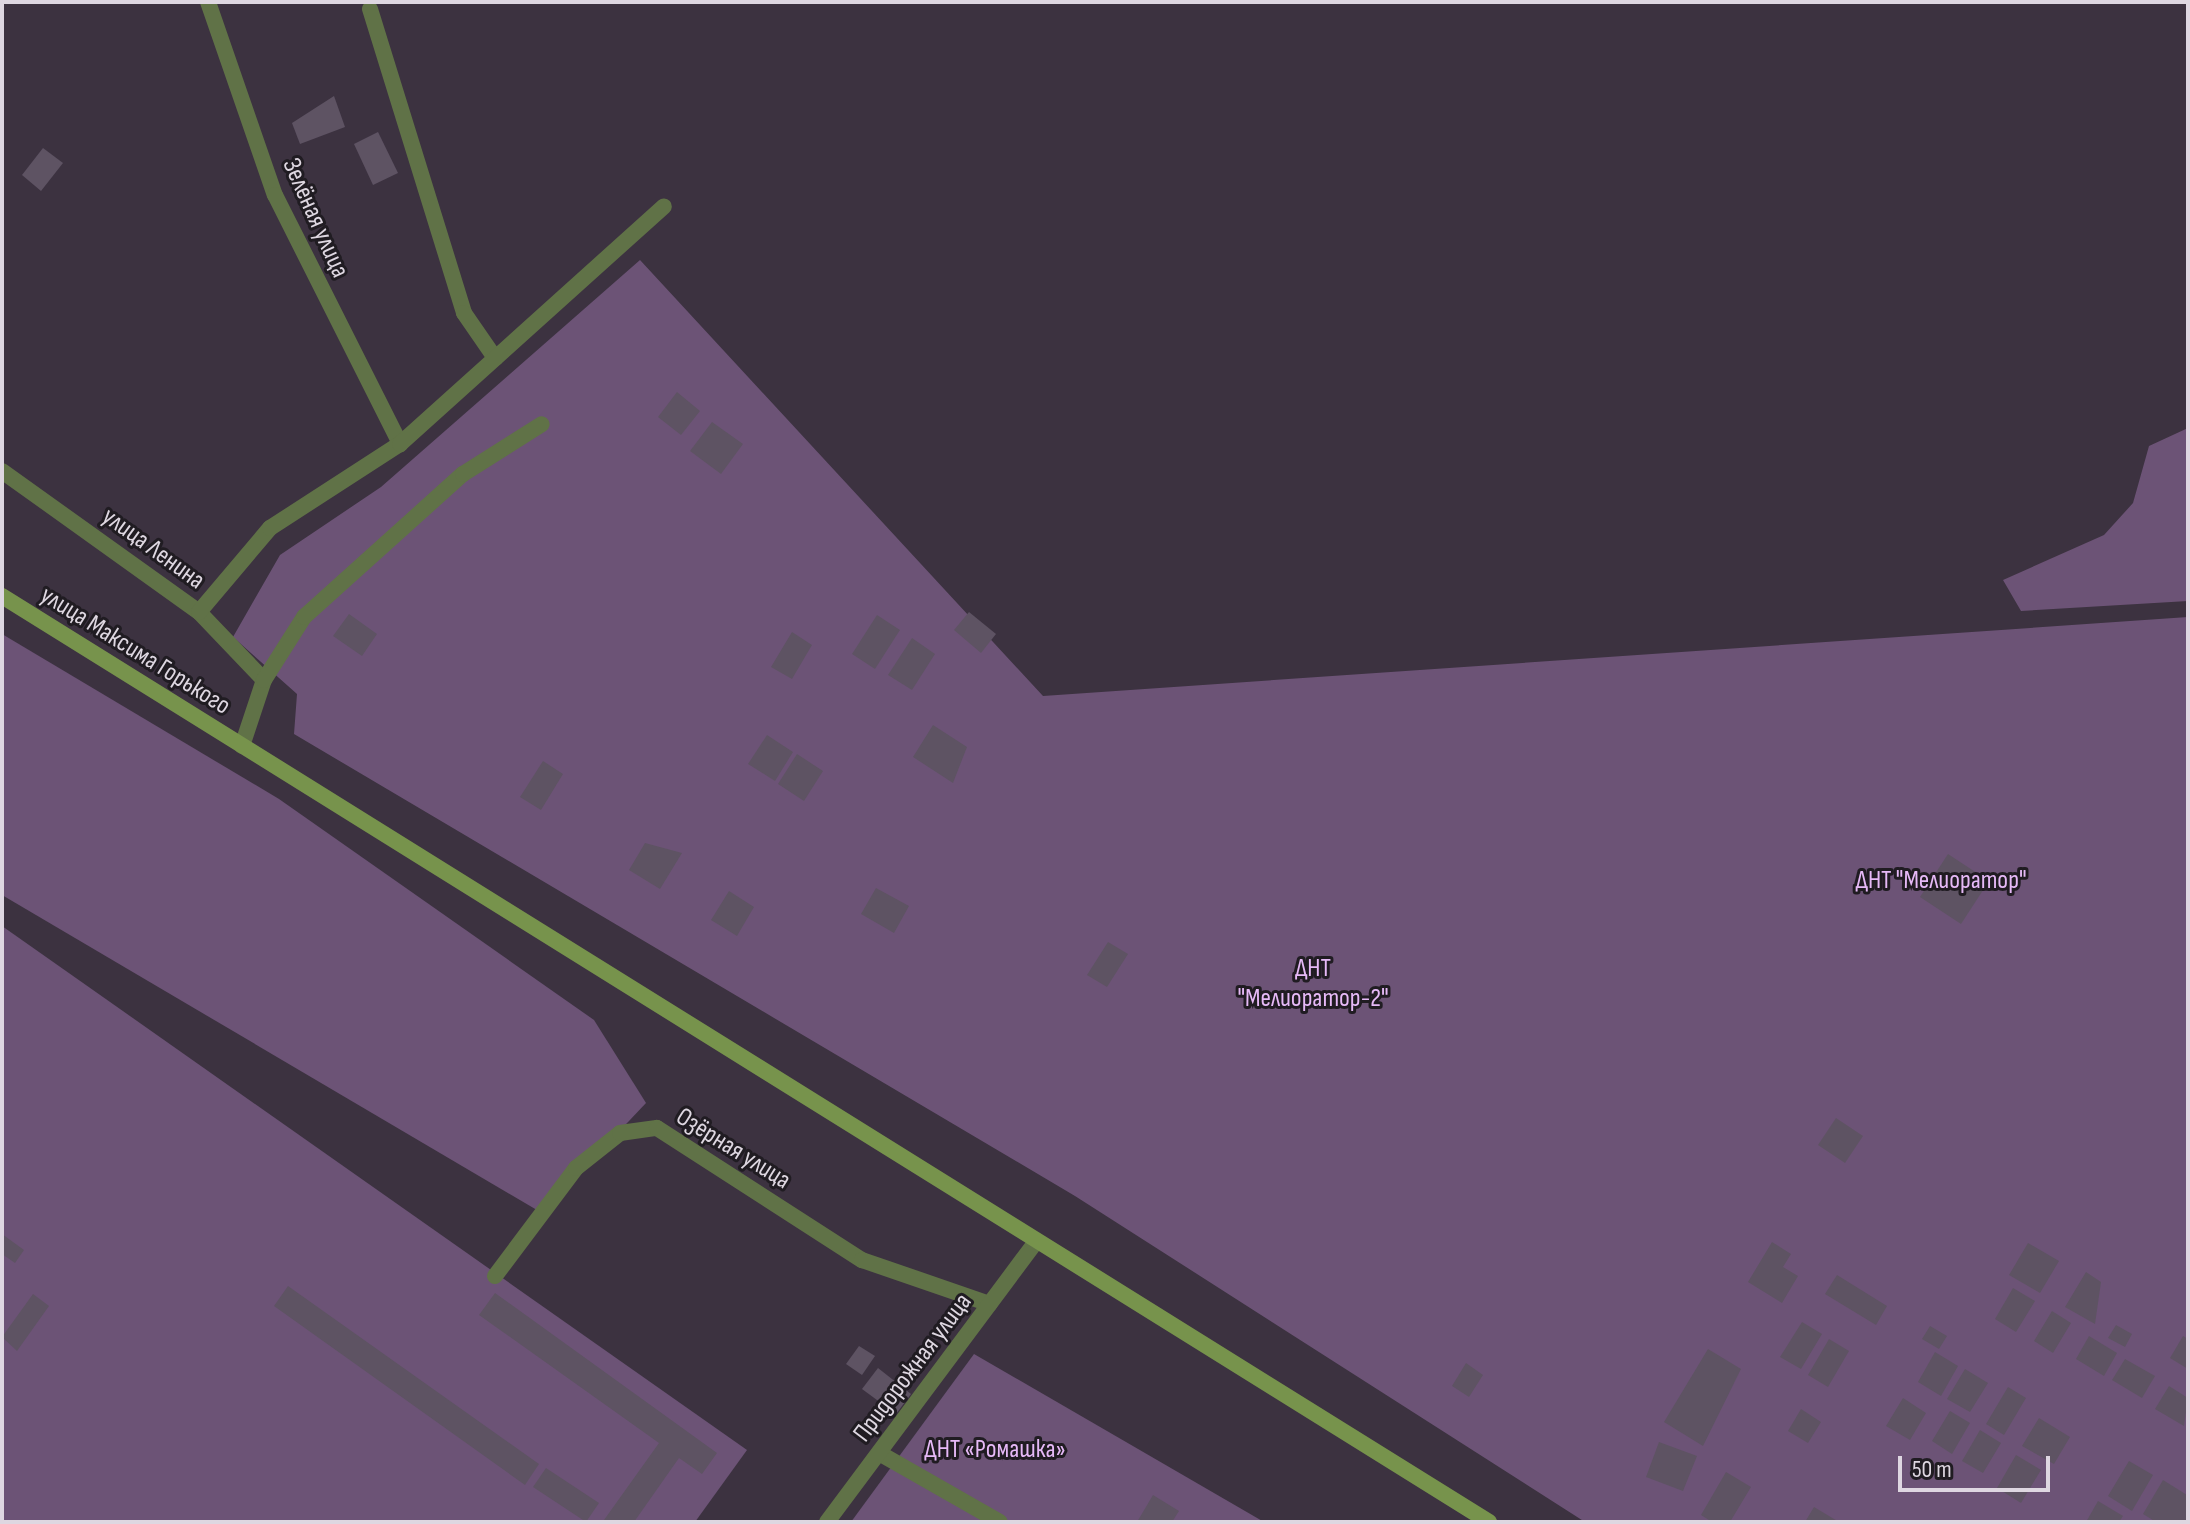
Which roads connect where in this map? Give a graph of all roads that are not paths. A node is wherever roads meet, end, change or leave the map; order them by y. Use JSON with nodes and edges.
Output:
{"nodes":[{"id":1,"x":208,"y":2,"type":"edge"},
{"id":2,"x":370,"y":9,"type":"dead end"},
{"id":3,"x":664,"y":206,"type":"dead end"},
{"id":4,"x":495,"y":358,"type":"junction"},
{"id":5,"x":542,"y":424,"type":"dead end"},
{"id":6,"x":400,"y":444,"type":"junction"},
{"id":7,"x":2,"y":471,"type":"edge"},
{"id":8,"x":2,"y":596,"type":"edge"},
{"id":9,"x":199,"y":612,"type":"junction"},
{"id":10,"x":264,"y":680,"type":"junction"},
{"id":11,"x":242,"y":746,"type":"junction"},
{"id":12,"x":1036,"y":1242,"type":"junction"},
{"id":13,"x":495,"y":1276,"type":"dead end"},
{"id":14,"x":990,"y":1304,"type":"junction"},
{"id":15,"x":879,"y":1453,"type":"junction"},
{"id":16,"x":827,"y":1522,"type":"edge"},
{"id":17,"x":1000,"y":1522,"type":"edge"},
{"id":18,"x":1489,"y":1522,"type":"edge"}],
"edges":[{"from":1,"to":6,"type":"street","name":"Зелёная улица"},
{"from":2,"to":4,"type":"street"},
{"from":3,"to":4,"type":"street"},
{"from":4,"to":6,"type":"street"},
{"from":5,"to":10,"type":"street"},
{"from":6,"to":9,"type":"street"},
{"from":7,"to":9,"type":"street","name":"улица Ленина"},
{"from":8,"to":11,"type":"main road","name":"улица Максима Горького"},
{"from":9,"to":10,"type":"street","name":"улица Ленина"},
{"from":10,"to":11,"type":"street"},
{"from":11,"to":12,"type":"main road","name":"улица Максима Горького"},
{"from":12,"to":14,"type":"street","name":"Придорожная улица"},
{"from":12,"to":18,"type":"main road","name":"улица Максима Горького"},
{"from":13,"to":14,"type":"street","name":"Озёрная улица"},
{"from":14,"to":15,"type":"street","name":"Придорожная улица"},
{"from":15,"to":16,"type":"street","name":"Придорожная улица"},
{"from":15,"to":17,"type":"street"}]}
